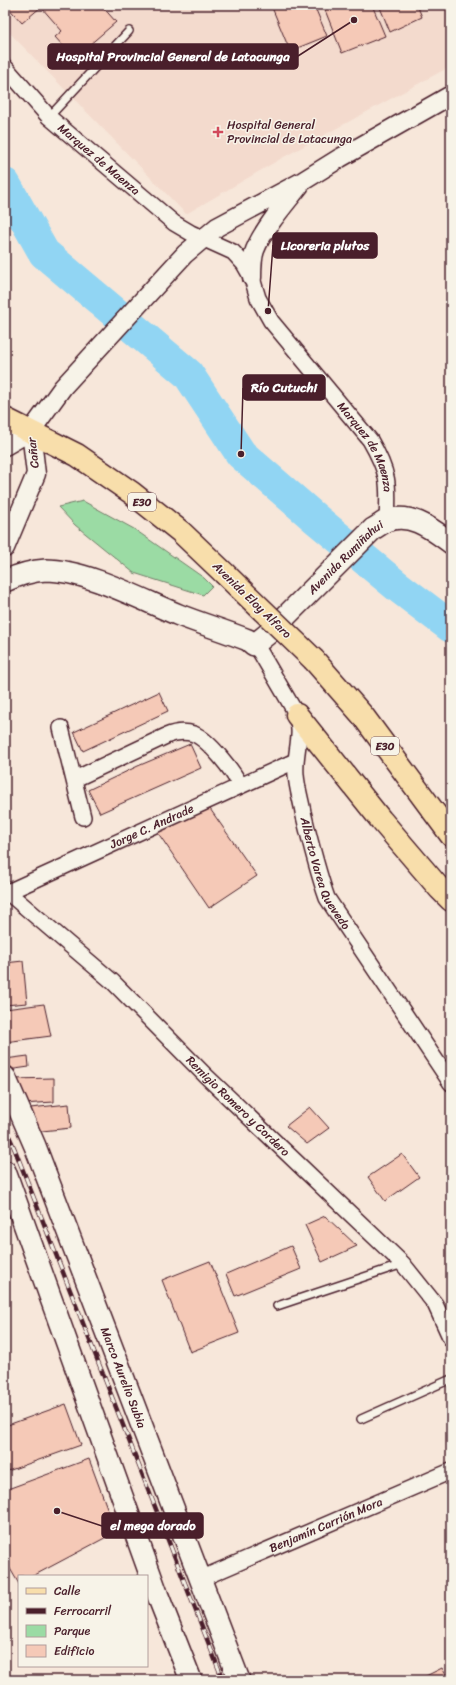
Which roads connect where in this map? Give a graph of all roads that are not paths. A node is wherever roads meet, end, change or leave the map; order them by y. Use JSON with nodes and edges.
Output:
{"nodes":[{"id":1,"x":129,"y":30,"type":"dead end"},
{"id":2,"x":5,"y":68,"type":"edge"},
{"id":3,"x":451,"y":95,"type":"edge"},
{"id":4,"x":49,"y":117,"type":"junction"},
{"id":5,"x":302,"y":181,"type":"junction"},
{"id":6,"x":203,"y":238,"type":"junction"},
{"id":7,"x":252,"y":278,"type":"junction"},
{"id":8,"x":5,"y":419,"type":"edge"},
{"id":9,"x":31,"y":431,"type":"junction"},
{"id":10,"x":5,"y":446,"type":"edge"},
{"id":11,"x":387,"y":521,"type":"junction"},
{"id":12,"x":451,"y":543,"type":"edge"},
{"id":13,"x":5,"y":548,"type":"edge"},
{"id":14,"x":5,"y":580,"type":"edge"},
{"id":15,"x":254,"y":645,"type":"junction"},
{"id":16,"x":297,"y":715,"type":"junction"},
{"id":17,"x":61,"y":728,"type":"dead end"},
{"id":18,"x":295,"y":761,"type":"junction"},
{"id":19,"x":75,"y":779,"type":"junction"},
{"id":20,"x":240,"y":785,"type":"junction"},
{"id":21,"x":83,"y":817,"type":"dead end"},
{"id":22,"x":451,"y":835,"type":"edge"},
{"id":23,"x":7,"y":891,"type":"edge"},
{"id":24,"x":451,"y":900,"type":"edge"},
{"id":25,"x":5,"y":1077,"type":"edge"},
{"id":26,"x":451,"y":1083,"type":"edge"},
{"id":27,"x":5,"y":1171,"type":"edge"},
{"id":28,"x":404,"y":1264,"type":"junction"},
{"id":29,"x":277,"y":1306,"type":"dead end"},
{"id":30,"x":451,"y":1339,"type":"edge"},
{"id":31,"x":451,"y":1379,"type":"edge"},
{"id":32,"x":361,"y":1419,"type":"dead end"},
{"id":33,"x":451,"y":1472,"type":"edge"},
{"id":34,"x":200,"y":1579,"type":"junction"},
{"id":35,"x":191,"y":1680,"type":"edge"},
{"id":36,"x":239,"y":1680,"type":"edge"}],
"edges":[{"from":1,"to":4,"type":"lane"},
{"from":2,"to":4,"type":"street","name":"Marquez de Maenza"},
{"from":3,"to":5,"type":"street"},
{"from":4,"to":6,"type":"street","name":"Marquez de Maenza"},
{"from":5,"to":6,"type":"street"},
{"from":5,"to":7,"type":"street"},
{"from":6,"to":7,"type":"street","name":"Marquez de Maenza"},
{"from":6,"to":9,"type":"street"},
{"from":7,"to":11,"type":"street","name":"Marquez de Maenza"},
{"from":8,"to":9,"type":"main road","name":"Avenida Eloy Alfaro","number":"E30"},
{"from":9,"to":10,"type":"street","name":"Cañar"},
{"from":9,"to":13,"type":"street","name":"Cañar"},
{"from":9,"to":22,"type":"main road","name":"Avenida Eloy Alfaro","number":"E30","bridge":true},
{"from":11,"to":12,"type":"main road","name":"Avenida Rumiñahui"},
{"from":11,"to":15,"type":"main road","name":"Avenida Rumiñahui"},
{"from":14,"to":15,"type":"main road"},
{"from":15,"to":16,"type":"street","name":"Alberto Varea Quevedo"},
{"from":16,"to":18,"type":"street","name":"Alberto Varea Quevedo"},
{"from":16,"to":24,"type":"main road"},
{"from":17,"to":19,"type":"street"},
{"from":18,"to":20,"type":"street","name":"Jorge C. Andrade"},
{"from":18,"to":26,"type":"street","name":"Alberto Varea Quevedo"},
{"from":19,"to":20,"type":"street"},
{"from":19,"to":21,"type":"street"},
{"from":20,"to":23,"type":"street","name":"Jorge C. Andrade"},
{"from":23,"to":28,"type":"street","name":"Remigio Romero y Cordero"},
{"from":25,"to":34,"type":"main road","name":"Marco Aurelio Subia"},
{"from":27,"to":35,"type":"main road"},
{"from":28,"to":29,"type":"lane"},
{"from":28,"to":30,"type":"street","name":"Remigio Romero y Cordero"},
{"from":31,"to":32,"type":"lane"},
{"from":33,"to":34,"type":"street","name":"Benjamín Carrión Mora"},
{"from":34,"to":36,"type":"main road","name":"Marco Aurelio Subia"}]}
